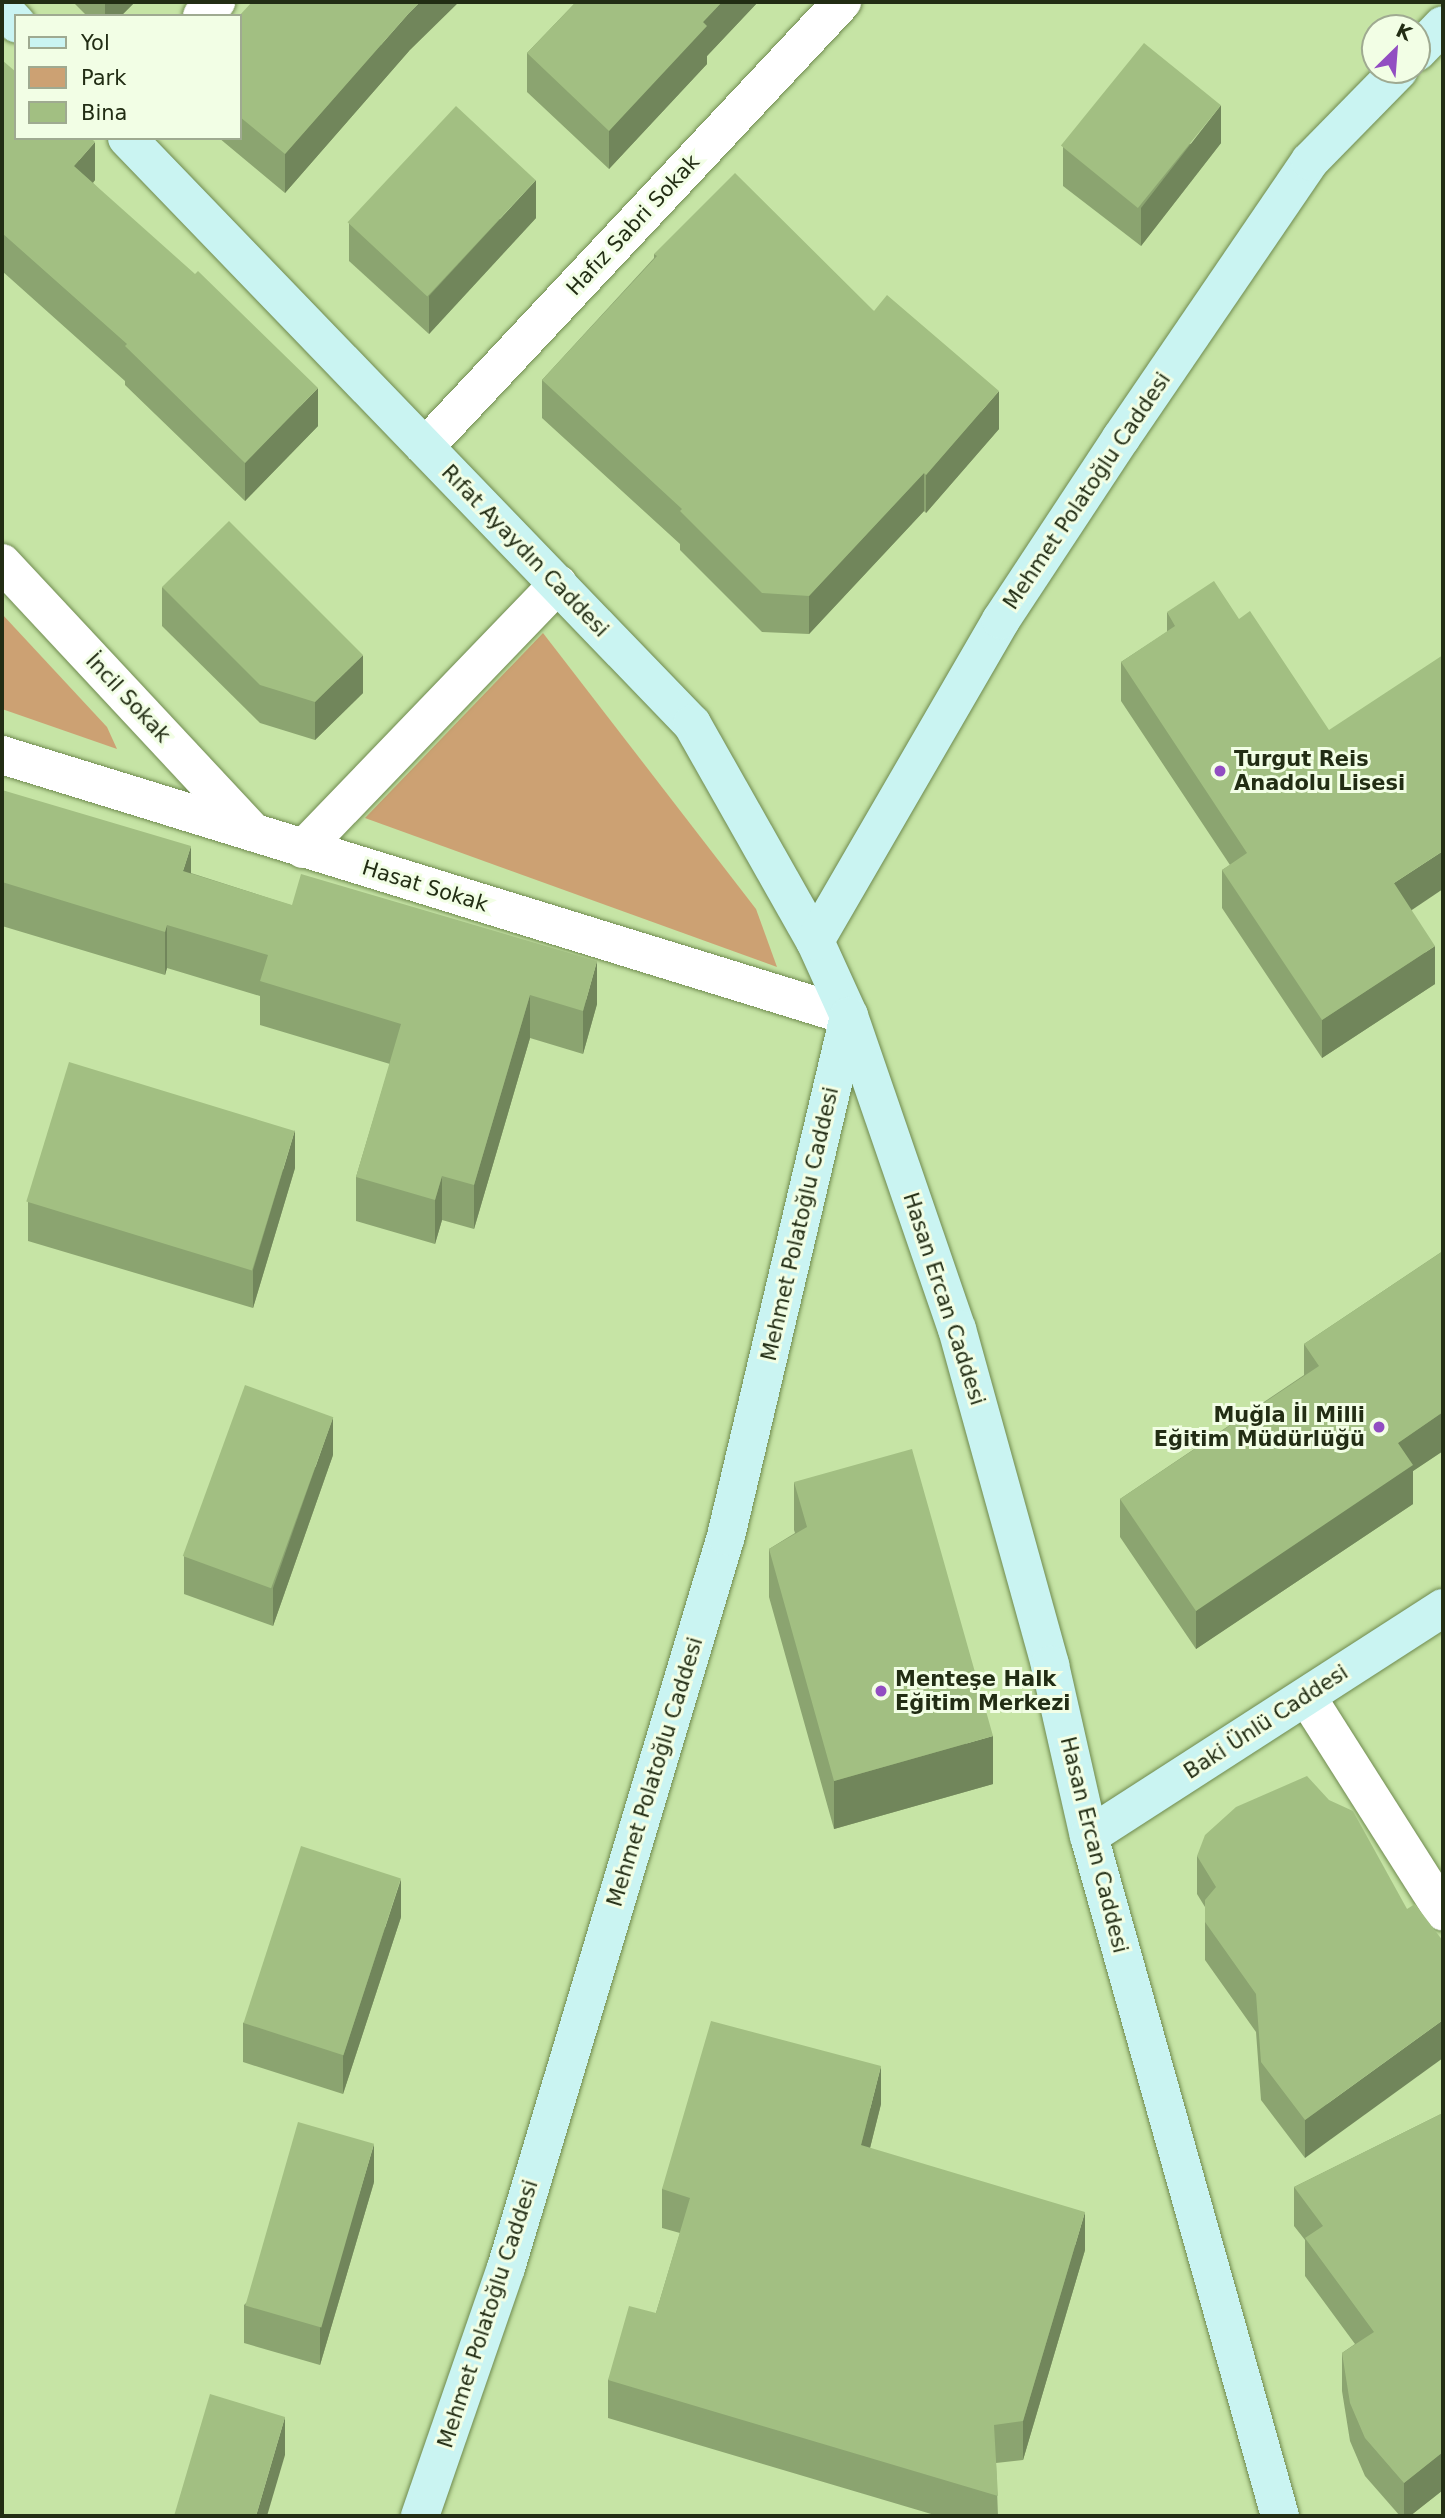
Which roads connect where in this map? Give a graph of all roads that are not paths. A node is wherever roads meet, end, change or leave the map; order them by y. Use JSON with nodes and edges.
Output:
{"nodes":[{"id":1,"x":842,"y":2,"type":"edge"},
{"id":2,"x":2,"y":8,"type":"edge"},
{"id":3,"x":14,"y":21,"type":"edge"},
{"id":4,"x":1385,"y":84,"type":"edge"},
{"id":5,"x":129,"y":140,"type":"edge"},
{"id":6,"x":425,"y":447,"type":"junction"},
{"id":7,"x":2,"y":563,"type":"edge"},
{"id":8,"x":558,"y":584,"type":"junction"},
{"id":9,"x":2,"y":755,"type":"edge"},
{"id":10,"x":254,"y":834,"type":"junction"},
{"id":11,"x":303,"y":849,"type":"junction"},
{"id":12,"x":815,"y":941,"type":"junction"},
{"id":13,"x":849,"y":1016,"type":"junction"},
{"id":14,"x":1443,"y":1608,"type":"edge"},
{"id":15,"x":1307,"y":1697,"type":"junction"},
{"id":16,"x":1089,"y":1836,"type":"junction"},
{"id":17,"x":1443,"y":1911,"type":"edge"},
{"id":18,"x":420,"y":2516,"type":"edge"},
{"id":19,"x":1280,"y":2516,"type":"edge"}],
"edges":[{"from":1,"to":6,"type":"street","name":"Hafız Sabri Sokak"},
{"from":2,"to":3,"type":"street"},
{"from":4,"to":12,"type":"street","name":"Mehmet Polatoğlu Caddesi"},
{"from":5,"to":6,"type":"street","name":"Rıfat Ayaydın Caddesi"},
{"from":6,"to":8,"type":"street","name":"Rıfat Ayaydın Caddesi"},
{"from":7,"to":10,"type":"street","name":"İncil Sokak"},
{"from":8,"to":11,"type":"street"},
{"from":8,"to":12,"type":"street","name":"Rıfat Ayaydın Caddesi"},
{"from":9,"to":10,"type":"street","name":"Hasat Sokak"},
{"from":10,"to":11,"type":"street","name":"Hasat Sokak"},
{"from":11,"to":13,"type":"street","name":"Hasat Sokak"},
{"from":12,"to":13,"type":"street","name":"Rıfat Ayaydın Caddesi"},
{"from":13,"to":16,"type":"street","name":"Hasan Ercan Caddesi"},
{"from":13,"to":18,"type":"street","name":"Mehmet Polatoğlu Caddesi"},
{"from":14,"to":15,"type":"street","name":"Baki Ünlü Caddesi"},
{"from":15,"to":16,"type":"street","name":"Baki Ünlü Caddesi"},
{"from":15,"to":17,"type":"street"},
{"from":16,"to":19,"type":"street","name":"Hasan Ercan Caddesi"}]}
